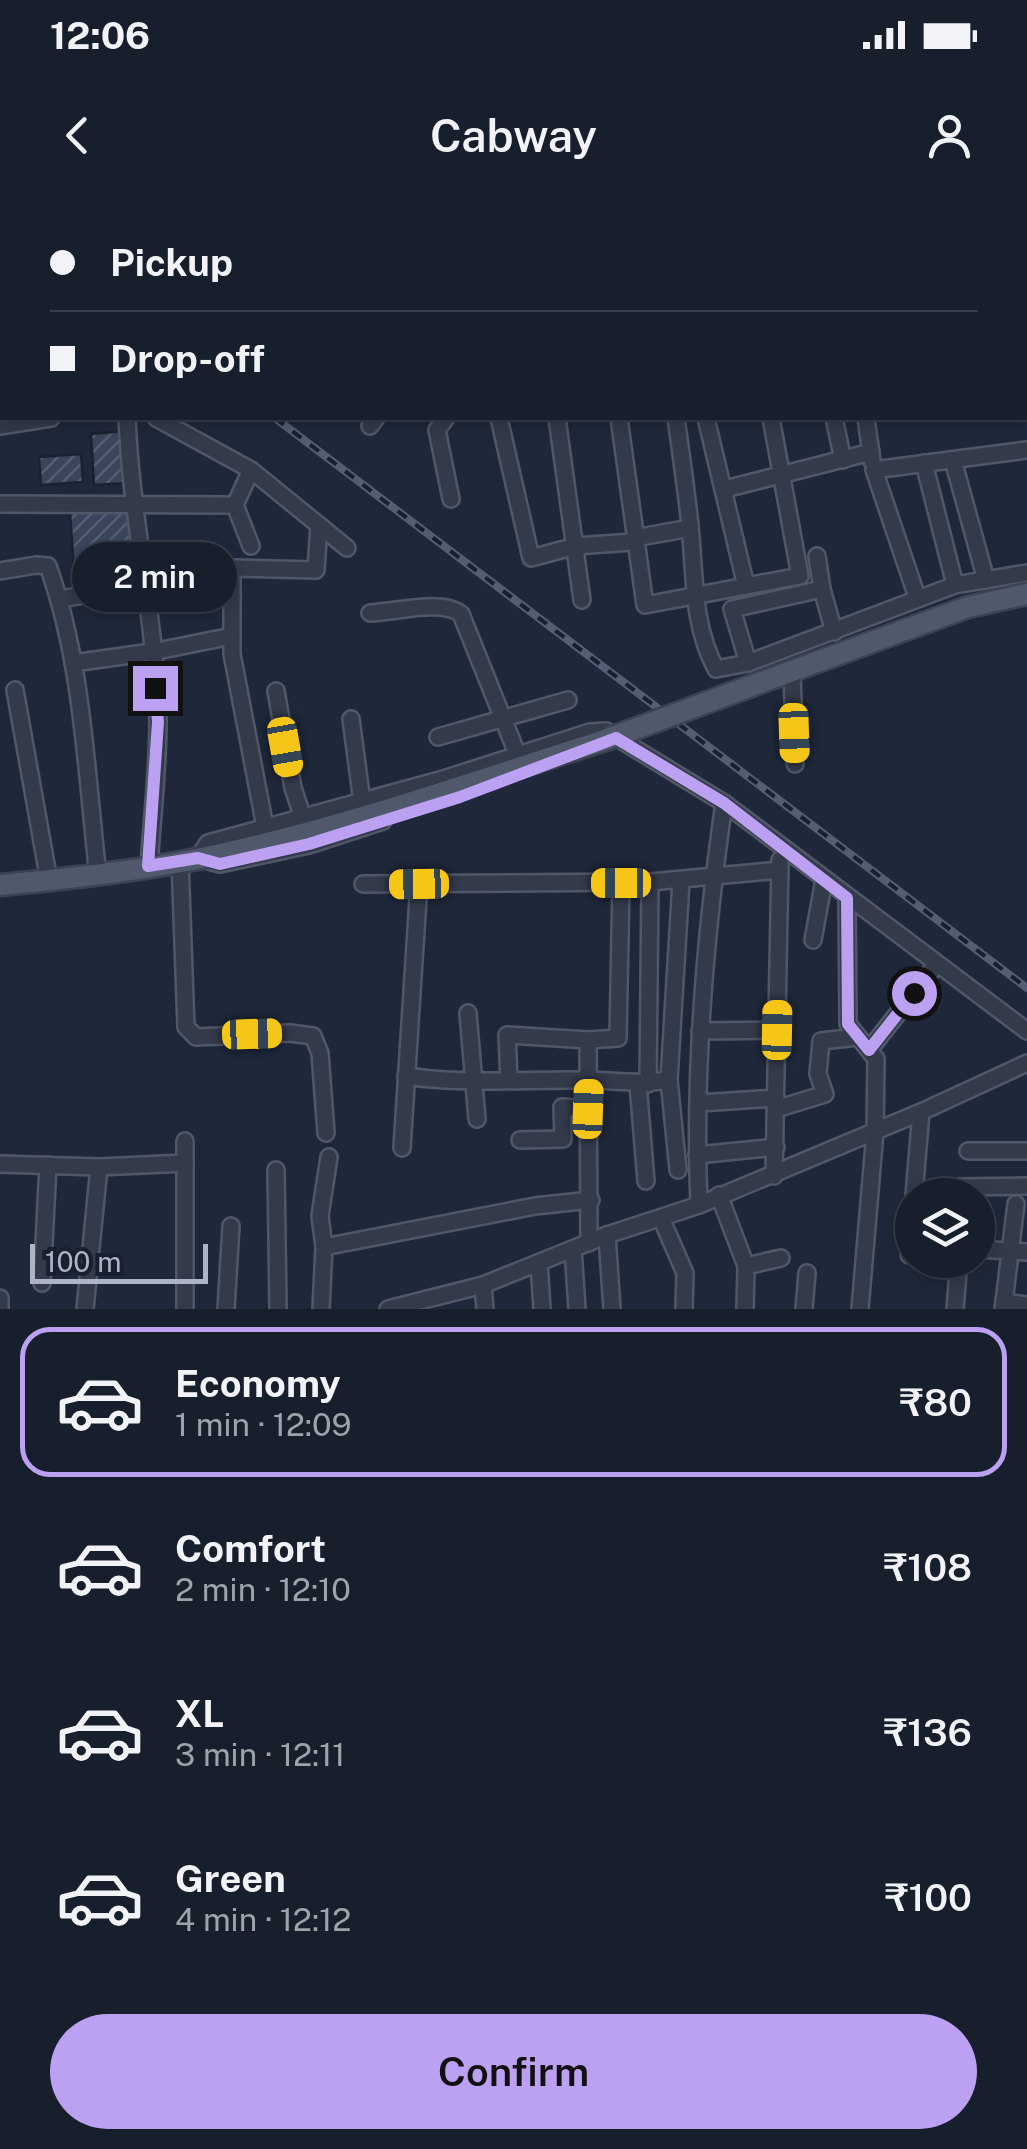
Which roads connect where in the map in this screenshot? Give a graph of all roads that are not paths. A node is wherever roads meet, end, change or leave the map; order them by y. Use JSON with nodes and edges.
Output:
{"nodes":[{"id":1,"x":38,"y":420,"type":"edge"},
{"id":2,"x":127,"y":420,"type":"edge"},
{"id":3,"x":160,"y":420,"type":"edge"},
{"id":4,"x":445,"y":420,"type":"edge"},
{"id":5,"x":499,"y":420,"type":"edge"},
{"id":6,"x":557,"y":420,"type":"edge"},
{"id":7,"x":620,"y":420,"type":"edge"},
{"id":8,"x":676,"y":420,"type":"edge"},
{"id":9,"x":707,"y":420,"type":"edge"},
{"id":10,"x":772,"y":420,"type":"edge"},
{"id":11,"x":834,"y":420,"type":"edge"},
{"id":12,"x":866,"y":420,"type":"edge"},
{"id":13,"x":0,"y":426,"type":"edge"},
{"id":14,"x":1027,"y":450,"type":"edge"},
{"id":15,"x":871,"y":452,"type":"junction"},
{"id":16,"x":843,"y":460,"type":"junction"},
{"id":17,"x":953,"y":460,"type":"junction"},
{"id":18,"x":924,"y":463,"type":"junction"},
{"id":19,"x":250,"y":470,"type":"junction"},
{"id":20,"x":874,"y":470,"type":"junction"},
{"id":21,"x":782,"y":474,"type":"junction"},
{"id":22,"x":725,"y":488,"type":"junction"},
{"id":23,"x":451,"y":499,"type":"dead end"},
{"id":24,"x":0,"y":504,"type":"edge"},
{"id":25,"x":134,"y":504,"type":"junction"},
{"id":26,"x":235,"y":505,"type":"junction"},
{"id":27,"x":319,"y":525,"type":"junction"},
{"id":28,"x":690,"y":528,"type":"junction"},
{"id":29,"x":635,"y":538,"type":"junction"},
{"id":30,"x":251,"y":546,"type":"dead end"},
{"id":31,"x":576,"y":546,"type":"junction"},
{"id":32,"x":347,"y":548,"type":"dead end"},
{"id":33,"x":818,"y":556,"type":"dead end"},
{"id":34,"x":0,"y":571,"type":"edge"},
{"id":35,"x":1027,"y":573,"type":"edge"},
{"id":36,"x":986,"y":580,"type":"junction"},
{"id":37,"x":147,"y":584,"type":"junction"},
{"id":38,"x":956,"y":584,"type":"junction"},
{"id":39,"x":746,"y":586,"type":"junction"},
{"id":40,"x":822,"y":589,"type":"junction"},
{"id":41,"x":1027,"y":594,"type":"edge"},
{"id":42,"x":694,"y":595,"type":"junction"},
{"id":43,"x":916,"y":598,"type":"junction"},
{"id":44,"x":60,"y":599,"type":"junction"},
{"id":45,"x":582,"y":600,"type":"dead end"},
{"id":46,"x":370,"y":614,"type":"dead end"},
{"id":47,"x":834,"y":632,"type":"junction"},
{"id":48,"x":232,"y":636,"type":"junction"},
{"id":49,"x":152,"y":652,"type":"junction"},
{"id":50,"x":73,"y":663,"type":"junction"},
{"id":51,"x":748,"y":663,"type":"junction"},
{"id":52,"x":792,"y":672,"type":"junction"},
{"id":53,"x":16,"y":690,"type":"dead end"},
{"id":54,"x":276,"y":691,"type":"dead end"},
{"id":55,"x":568,"y":700,"type":"dead end"},
{"id":56,"x":504,"y":719,"type":"junction"},
{"id":57,"x":351,"y":720,"type":"dead end"},
{"id":58,"x":438,"y":737,"type":"dead end"},
{"id":59,"x":612,"y":739,"type":"junction"},
{"id":60,"x":518,"y":756,"type":"junction"},
{"id":61,"x":795,"y":764,"type":"dead end"},
{"id":62,"x":362,"y":802,"type":"junction"},
{"id":63,"x":724,"y":803,"type":"junction"},
{"id":64,"x":302,"y":818,"type":"junction"},
{"id":65,"x":265,"y":827,"type":"junction"},
{"id":66,"x":780,"y":846,"type":"junction"},
{"id":67,"x":189,"y":860,"type":"junction"},
{"id":68,"x":148,"y":866,"type":"junction"},
{"id":69,"x":780,"y":870,"type":"junction"},
{"id":70,"x":98,"y":875,"type":"junction"},
{"id":71,"x":714,"y":879,"type":"junction"},
{"id":72,"x":49,"y":880,"type":"junction"},
{"id":73,"x":681,"y":880,"type":"junction"},
{"id":74,"x":824,"y":880,"type":"junction"},
{"id":75,"x":650,"y":882,"type":"junction"},
{"id":76,"x":621,"y":883,"type":"junction"},
{"id":77,"x":363,"y":884,"type":"dead end"},
{"id":78,"x":419,"y":884,"type":"junction"},
{"id":79,"x":0,"y":885,"type":"edge"},
{"id":80,"x":847,"y":898,"type":"junction"},
{"id":81,"x":812,"y":940,"type":"dead end"},
{"id":82,"x":936,"y":964,"type":"junction"},
{"id":83,"x":468,"y":1013,"type":"dead end"},
{"id":84,"x":777,"y":1030,"type":"junction"},
{"id":85,"x":700,"y":1031,"type":"junction"},
{"id":86,"x":1027,"y":1031,"type":"edge"},
{"id":87,"x":858,"y":1037,"type":"junction"},
{"id":88,"x":588,"y":1040,"type":"junction"},
{"id":89,"x":869,"y":1050,"type":"junction"},
{"id":90,"x":1027,"y":1063,"type":"edge"},
{"id":91,"x":406,"y":1076,"type":"junction"},
{"id":92,"x":474,"y":1080,"type":"junction"},
{"id":93,"x":509,"y":1080,"type":"junction"},
{"id":94,"x":589,"y":1080,"type":"junction"},
{"id":95,"x":668,"y":1080,"type":"junction"},
{"id":96,"x":643,"y":1084,"type":"junction"},
{"id":97,"x":700,"y":1103,"type":"junction"},
{"id":98,"x":776,"y":1104,"type":"junction"},
{"id":99,"x":588,"y":1109,"type":"junction"},
{"id":100,"x":921,"y":1112,"type":"junction"},
{"id":101,"x":476,"y":1119,"type":"dead end"},
{"id":102,"x":875,"y":1132,"type":"junction"},
{"id":103,"x":326,"y":1134,"type":"dead end"},
{"id":104,"x":520,"y":1140,"type":"dead end"},
{"id":105,"x":185,"y":1141,"type":"dead end"},
{"id":106,"x":776,"y":1147,"type":"junction"},
{"id":107,"x":402,"y":1148,"type":"dead end"},
{"id":108,"x":968,"y":1150,"type":"dead end"},
{"id":109,"x":1027,"y":1151,"type":"edge"},
{"id":110,"x":697,"y":1155,"type":"junction"},
{"id":111,"x":329,"y":1157,"type":"dead end"},
{"id":112,"x":185,"y":1163,"type":"junction"},
{"id":113,"x":0,"y":1164,"type":"edge"},
{"id":114,"x":48,"y":1166,"type":"junction"},
{"id":115,"x":99,"y":1167,"type":"junction"},
{"id":116,"x":276,"y":1170,"type":"dead end"},
{"id":117,"x":678,"y":1170,"type":"dead end"},
{"id":118,"x":774,"y":1176,"type":"junction"},
{"id":119,"x":915,"y":1178,"type":"edge"},
{"id":120,"x":646,"y":1181,"type":"dead end"},
{"id":121,"x":995,"y":1186,"type":"edge"},
{"id":122,"x":1027,"y":1186,"type":"edge"},
{"id":123,"x":719,"y":1195,"type":"junction"},
{"id":124,"x":591,"y":1200,"type":"junction"},
{"id":125,"x":1016,"y":1204,"type":"dead end"},
{"id":126,"x":700,"y":1205,"type":"junction"},
{"id":127,"x":661,"y":1218,"type":"junction"},
{"id":128,"x":231,"y":1226,"type":"dead end"},
{"id":129,"x":607,"y":1234,"type":"junction"},
{"id":130,"x":589,"y":1243,"type":"junction"},
{"id":131,"x":324,"y":1247,"type":"junction"},
{"id":132,"x":573,"y":1249,"type":"junction"},
{"id":133,"x":1018,"y":1251,"type":"edge"},
{"id":134,"x":781,"y":1258,"type":"dead end"},
{"id":135,"x":539,"y":1263,"type":"junction"},
{"id":136,"x":746,"y":1266,"type":"junction"},
{"id":137,"x":806,"y":1273,"type":"dead end"},
{"id":138,"x":958,"y":1278,"type":"edge"},
{"id":139,"x":42,"y":1283,"type":"dead end"},
{"id":140,"x":483,"y":1285,"type":"junction"},
{"id":141,"x":0,"y":1298,"type":"edge"},
{"id":142,"x":436,"y":1304,"type":"edge"},
{"id":143,"x":1027,"y":1305,"type":"edge"},
{"id":144,"x":0,"y":1306,"type":"edge"},
{"id":145,"x":1004,"y":1306,"type":"edge"},
{"id":146,"x":85,"y":1309,"type":"edge"},
{"id":147,"x":185,"y":1309,"type":"edge"},
{"id":148,"x":226,"y":1309,"type":"edge"},
{"id":149,"x":278,"y":1309,"type":"edge"},
{"id":150,"x":321,"y":1309,"type":"edge"},
{"id":151,"x":388,"y":1309,"type":"edge"},
{"id":152,"x":484,"y":1309,"type":"edge"},
{"id":153,"x":542,"y":1309,"type":"edge"},
{"id":154,"x":577,"y":1309,"type":"edge"},
{"id":155,"x":612,"y":1309,"type":"edge"},
{"id":156,"x":684,"y":1309,"type":"edge"},
{"id":157,"x":745,"y":1309,"type":"edge"},
{"id":158,"x":804,"y":1309,"type":"edge"},
{"id":159,"x":860,"y":1309,"type":"edge"},
{"id":160,"x":955,"y":1309,"type":"edge"}],
"edges":[{"from":1,"to":13,"type":"street"},
{"from":2,"to":25,"type":"street"},
{"from":3,"to":19,"type":"street"},
{"from":4,"to":23,"type":"street"},
{"from":5,"to":31,"type":"street"},
{"from":6,"to":31,"type":"street"},
{"from":7,"to":29,"type":"street"},
{"from":8,"to":28,"type":"street"},
{"from":9,"to":22,"type":"street"},
{"from":10,"to":21,"type":"street"},
{"from":11,"to":16,"type":"street"},
{"from":12,"to":15,"type":"street"},
{"from":14,"to":17,"type":"street"},
{"from":15,"to":16,"type":"street"},
{"from":15,"to":20,"type":"street"},
{"from":16,"to":21,"type":"street"},
{"from":17,"to":18,"type":"street"},
{"from":17,"to":36,"type":"street"},
{"from":18,"to":20,"type":"street"},
{"from":18,"to":38,"type":"street"},
{"from":19,"to":26,"type":"street"},
{"from":19,"to":27,"type":"street"},
{"from":20,"to":43,"type":"street"},
{"from":21,"to":22,"type":"street"},
{"from":21,"to":39,"type":"street"},
{"from":22,"to":39,"type":"street"},
{"from":24,"to":25,"type":"street"},
{"from":25,"to":26,"type":"street"},
{"from":25,"to":37,"type":"street"},
{"from":26,"to":30,"type":"street"},
{"from":27,"to":32,"type":"street"},
{"from":27,"to":48,"type":"street"},
{"from":28,"to":29,"type":"street"},
{"from":28,"to":42,"type":"street"},
{"from":29,"to":31,"type":"street"},
{"from":29,"to":42,"type":"street"},
{"from":31,"to":45,"type":"street"},
{"from":33,"to":40,"type":"street"},
{"from":34,"to":44,"type":"street"},
{"from":35,"to":36,"type":"street"},
{"from":36,"to":38,"type":"street"},
{"from":37,"to":44,"type":"street"},
{"from":37,"to":49,"type":"street"},
{"from":38,"to":43,"type":"street"},
{"from":39,"to":42,"type":"street"},
{"from":40,"to":47,"type":"street"},
{"from":40,"to":51,"type":"street"},
{"from":41,"to":52,"type":"main road"},
{"from":42,"to":51,"type":"street"},
{"from":43,"to":47,"type":"street"},
{"from":44,"to":50,"type":"street"},
{"from":46,"to":56,"type":"street"},
{"from":47,"to":51,"type":"street"},
{"from":48,"to":49,"type":"street"},
{"from":48,"to":65,"type":"street"},
{"from":49,"to":50,"type":"street"},
{"from":49,"to":68,"type":"street"},
{"from":50,"to":70,"type":"street"},
{"from":52,"to":59,"type":"main road","bridge":true},
{"from":52,"to":61,"type":"street"},
{"from":53,"to":72,"type":"street"},
{"from":54,"to":64,"type":"street"},
{"from":55,"to":56,"type":"street"},
{"from":56,"to":58,"type":"street"},
{"from":56,"to":60,"type":"street"},
{"from":57,"to":62,"type":"street"},
{"from":59,"to":60,"type":"street"},
{"from":59,"to":63,"type":"street"},
{"from":59,"to":67,"type":"main road"},
{"from":60,"to":62,"type":"street"},
{"from":62,"to":64,"type":"street"},
{"from":63,"to":66,"type":"street"},
{"from":63,"to":71,"type":"street"},
{"from":64,"to":65,"type":"street"},
{"from":65,"to":67,"type":"street"},
{"from":66,"to":69,"type":"street"},
{"from":66,"to":74,"type":"street"},
{"from":67,"to":68,"type":"main road"},
{"from":67,"to":103,"type":"street"},
{"from":68,"to":70,"type":"main road"},
{"from":69,"to":71,"type":"street"},
{"from":69,"to":84,"type":"street"},
{"from":70,"to":72,"type":"main road"},
{"from":71,"to":73,"type":"street"},
{"from":71,"to":85,"type":"street"},
{"from":72,"to":79,"type":"main road"},
{"from":73,"to":75,"type":"street"},
{"from":73,"to":95,"type":"street"},
{"from":74,"to":80,"type":"street"},
{"from":74,"to":81,"type":"street"},
{"from":75,"to":76,"type":"street"},
{"from":75,"to":96,"type":"street"},
{"from":76,"to":78,"type":"street"},
{"from":76,"to":88,"type":"street"},
{"from":77,"to":78,"type":"street"},
{"from":78,"to":91,"type":"street"},
{"from":80,"to":82,"type":"street"},
{"from":80,"to":87,"type":"street"},
{"from":82,"to":86,"type":"street"},
{"from":82,"to":89,"type":"street"},
{"from":83,"to":92,"type":"street"},
{"from":84,"to":85,"type":"street"},
{"from":84,"to":98,"type":"street"},
{"from":85,"to":97,"type":"street"},
{"from":87,"to":89,"type":"street"},
{"from":87,"to":98,"type":"street"},
{"from":88,"to":93,"type":"street"},
{"from":88,"to":94,"type":"street"},
{"from":89,"to":102,"type":"street"},
{"from":90,"to":100,"type":"street"},
{"from":91,"to":92,"type":"street"},
{"from":91,"to":107,"type":"street"},
{"from":92,"to":93,"type":"street"},
{"from":92,"to":101,"type":"street"},
{"from":93,"to":94,"type":"street"},
{"from":94,"to":96,"type":"street"},
{"from":94,"to":99,"type":"street"},
{"from":95,"to":96,"type":"street"},
{"from":95,"to":117,"type":"street"},
{"from":96,"to":120,"type":"street"},
{"from":97,"to":98,"type":"street"},
{"from":97,"to":110,"type":"street"},
{"from":98,"to":106,"type":"street"},
{"from":99,"to":104,"type":"street"},
{"from":99,"to":124,"type":"street"},
{"from":100,"to":102,"type":"street"},
{"from":100,"to":119,"type":"street"},
{"from":102,"to":118,"type":"street"},
{"from":102,"to":159,"type":"street"},
{"from":105,"to":112,"type":"street"},
{"from":106,"to":110,"type":"street"},
{"from":106,"to":118,"type":"street"},
{"from":108,"to":109,"type":"street"},
{"from":110,"to":126,"type":"street"},
{"from":111,"to":131,"type":"street"},
{"from":112,"to":115,"type":"street"},
{"from":112,"to":147,"type":"street"},
{"from":113,"to":114,"type":"street"},
{"from":114,"to":115,"type":"street"},
{"from":114,"to":139,"type":"street"},
{"from":115,"to":146,"type":"street"},
{"from":116,"to":149,"type":"street"},
{"from":118,"to":123,"type":"street"},
{"from":121,"to":122,"type":"street"},
{"from":123,"to":126,"type":"street"},
{"from":123,"to":136,"type":"street"},
{"from":124,"to":130,"type":"street"},
{"from":124,"to":131,"type":"street"},
{"from":125,"to":133,"type":"street"},
{"from":126,"to":127,"type":"street"},
{"from":127,"to":129,"type":"street"},
{"from":127,"to":156,"type":"street"},
{"from":128,"to":148,"type":"street"},
{"from":129,"to":130,"type":"street"},
{"from":129,"to":155,"type":"street"},
{"from":130,"to":132,"type":"street"},
{"from":131,"to":150,"type":"street"},
{"from":132,"to":135,"type":"street"},
{"from":132,"to":154,"type":"street"},
{"from":133,"to":145,"type":"street"},
{"from":134,"to":136,"type":"street"},
{"from":135,"to":140,"type":"street"},
{"from":135,"to":153,"type":"street"},
{"from":136,"to":157,"type":"street"},
{"from":137,"to":158,"type":"street"},
{"from":138,"to":160,"type":"street"},
{"from":140,"to":142,"type":"street"},
{"from":140,"to":152,"type":"street"},
{"from":141,"to":144,"type":"street"},
{"from":142,"to":151,"type":"street"},
{"from":143,"to":145,"type":"street"}]}
